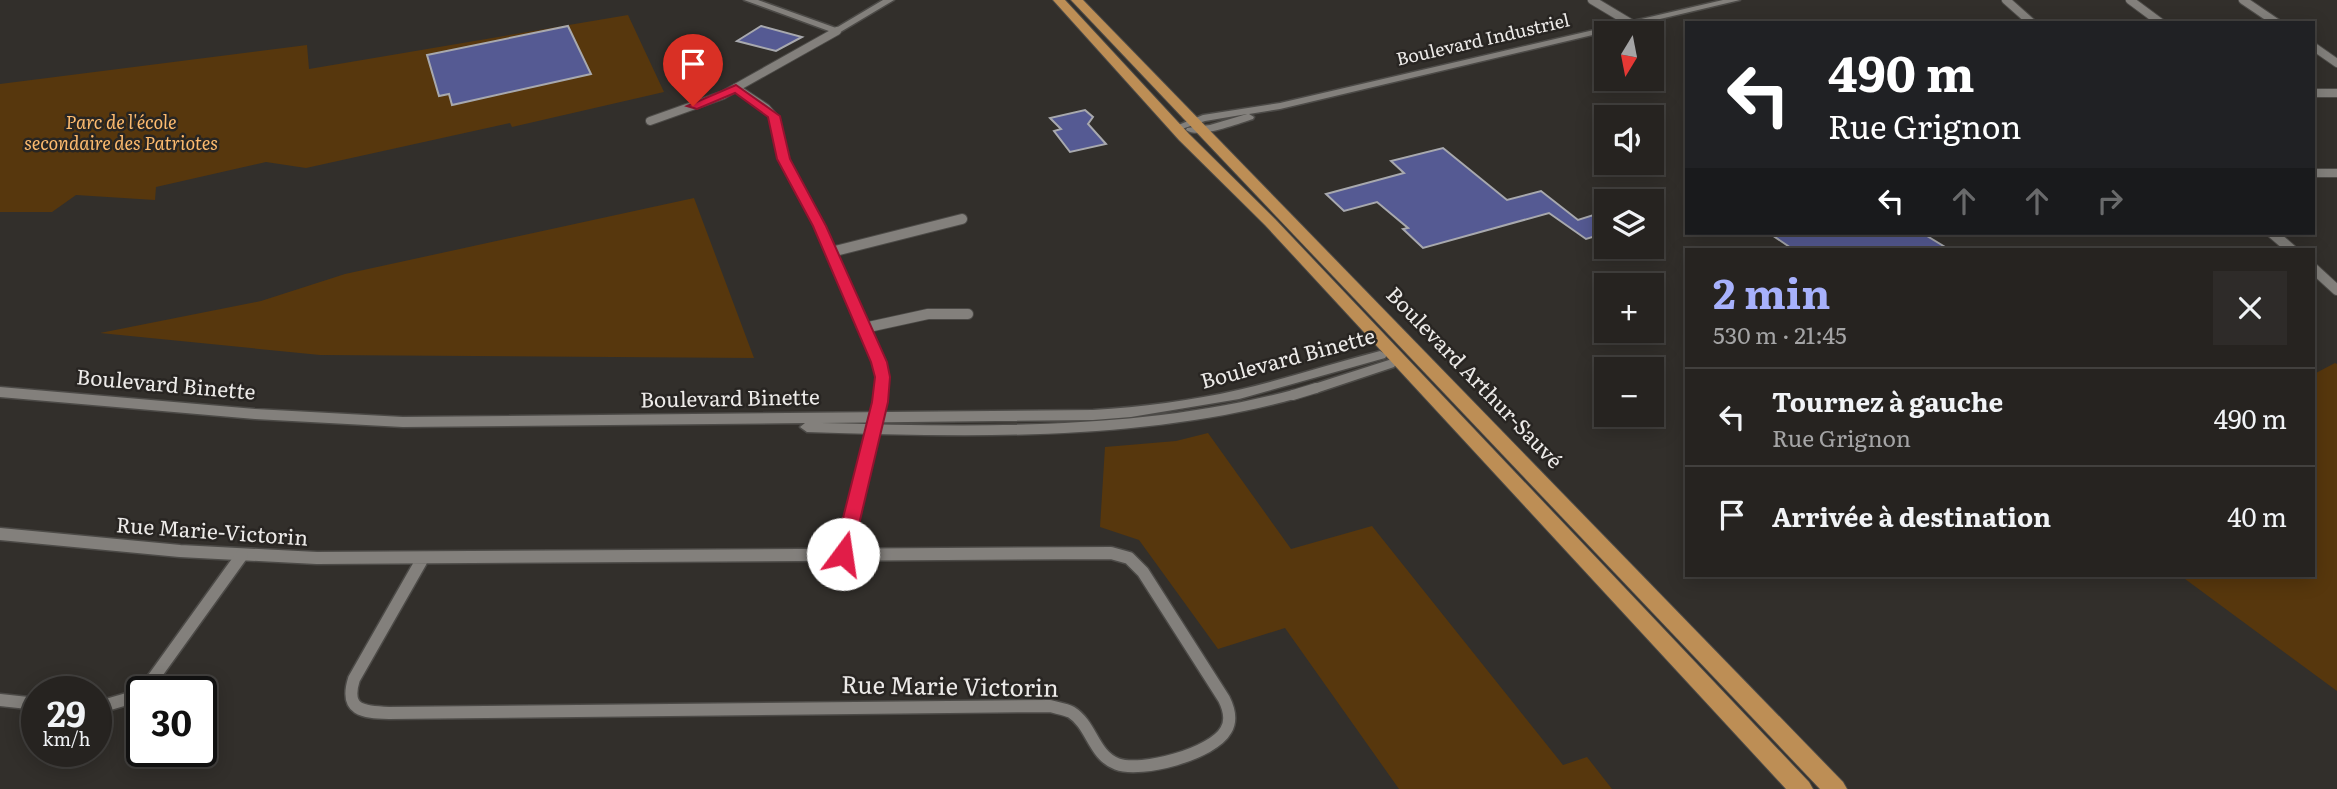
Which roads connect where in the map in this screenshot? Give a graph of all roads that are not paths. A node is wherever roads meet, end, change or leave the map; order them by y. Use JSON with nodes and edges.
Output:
{"nodes":[{"id":1,"x":749,"y":0,"type":"edge"},
{"id":2,"x":889,"y":0,"type":"edge"},
{"id":3,"x":1059,"y":0,"type":"edge"},
{"id":4,"x":1077,"y":0,"type":"edge"},
{"id":5,"x":1592,"y":0,"type":"edge"},
{"id":6,"x":1735,"y":0,"type":"edge"},
{"id":7,"x":2006,"y":0,"type":"edge"},
{"id":8,"x":2130,"y":0,"type":"edge"},
{"id":9,"x":2243,"y":0,"type":"edge"},
{"id":10,"x":1627,"y":21,"type":"edge"},
{"id":11,"x":1645,"y":21,"type":"edge"},
{"id":12,"x":2030,"y":21,"type":"edge"},
{"id":13,"x":2158,"y":21,"type":"edge"},
{"id":14,"x":2274,"y":21,"type":"edge"},
{"id":15,"x":837,"y":31,"type":"junction"},
{"id":16,"x":1594,"y":33,"type":"edge"},
{"id":17,"x":2315,"y":48,"type":"edge"},
{"id":18,"x":2337,"y":63,"type":"edge"},
{"id":19,"x":736,"y":88,"type":"junction"},
{"id":20,"x":2315,"y":93,"type":"edge"},
{"id":21,"x":2337,"y":93,"type":"edge"},
{"id":22,"x":650,"y":121,"type":"dead end"},
{"id":23,"x":1198,"y":125,"type":"junction"},
{"id":24,"x":1177,"y":129,"type":"junction"},
{"id":25,"x":2315,"y":173,"type":"edge"},
{"id":26,"x":2337,"y":173,"type":"edge"},
{"id":27,"x":962,"y":219,"type":"dead end"},
{"id":28,"x":2274,"y":235,"type":"edge"},
{"id":29,"x":2290,"y":248,"type":"edge"},
{"id":30,"x":831,"y":252,"type":"junction"},
{"id":31,"x":2315,"y":270,"type":"edge"},
{"id":32,"x":2337,"y":290,"type":"edge"},
{"id":33,"x":968,"y":314,"type":"dead end"},
{"id":34,"x":864,"y":328,"type":"junction"},
{"id":35,"x":1394,"y":356,"type":"junction"},
{"id":36,"x":1315,"y":388,"type":"joint"},
{"id":37,"x":0,"y":392,"type":"edge"},
{"id":38,"x":1293,"y":395,"type":"joint"},
{"id":39,"x":0,"y":398,"type":"edge"},
{"id":40,"x":875,"y":423,"type":"junction"},
{"id":41,"x":0,"y":534,"type":"edge"},
{"id":42,"x":843,"y":554,"type":"junction"},
{"id":43,"x":242,"y":555,"type":"junction"},
{"id":44,"x":423,"y":558,"type":"junction"},
{"id":45,"x":0,"y":700,"type":"edge"},
{"id":46,"x":21,"y":702,"type":"edge"},
{"id":47,"x":112,"y":703,"type":"edge"},
{"id":48,"x":1801,"y":789,"type":"edge"},
{"id":49,"x":1835,"y":789,"type":"edge"}],
"edges":[{"from":1,"to":15,"type":"street"},
{"from":2,"to":15,"type":"street"},
{"from":3,"to":24,"type":"main road","name":"Boulevard Arthur-Sauvé"},
{"from":4,"to":23,"type":"main road","name":"Boulevard Arthur-Sauvé"},
{"from":5,"to":10,"type":"street"},
{"from":6,"to":11,"type":"street","name":"Boulevard Industriel"},
{"from":7,"to":12,"type":"street"},
{"from":8,"to":13,"type":"street"},
{"from":9,"to":14,"type":"street"},
{"from":15,"to":19,"type":"street"},
{"from":16,"to":23,"type":"street","name":"Boulevard Industriel"},
{"from":17,"to":18,"type":"street"},
{"from":19,"to":22,"type":"street"},
{"from":19,"to":30,"type":"street"},
{"from":20,"to":21,"type":"street"},
{"from":23,"to":24,"type":"street","name":"Boulevard Industriel"},
{"from":23,"to":35,"type":"main road","name":"Boulevard Arthur-Sauvé"},
{"from":24,"to":35,"type":"main road","name":"Boulevard Arthur-Sauvé"},
{"from":25,"to":26,"type":"street"},
{"from":27,"to":30,"type":"street"},
{"from":28,"to":29,"type":"street"},
{"from":30,"to":34,"type":"street"},
{"from":31,"to":32,"type":"street"},
{"from":33,"to":34,"type":"street"},
{"from":34,"to":40,"type":"street"},
{"from":35,"to":36,"type":"street","name":"Boulevard Binette"},
{"from":35,"to":40,"type":"street","name":"Boulevard Binette"},
{"from":35,"to":48,"type":"main road","name":"Boulevard Arthur-Sauvé"},
{"from":35,"to":49,"type":"main road","name":"Boulevard Arthur-Sauvé"},
{"from":36,"to":38,"type":"street","name":"Boulevard Binette"},
{"from":37,"to":40,"type":"street","name":"Boulevard Binette"},
{"from":38,"to":40,"type":"street","name":"Boulevard Binette"},
{"from":39,"to":40,"type":"street","name":"Boulevard Binette"},
{"from":40,"to":42,"type":"street"},
{"from":41,"to":43,"type":"street","name":"Rue Marie-Victorin"},
{"from":42,"to":44,"type":"street","name":"Rue Marie Victorin"},
{"from":42,"to":44,"type":"street","name":"Rue Marie Victorin"},
{"from":43,"to":44,"type":"street","name":"Rue Marie-Victorin"},
{"from":43,"to":47,"type":"street"},
{"from":45,"to":46,"type":"street"}]}
